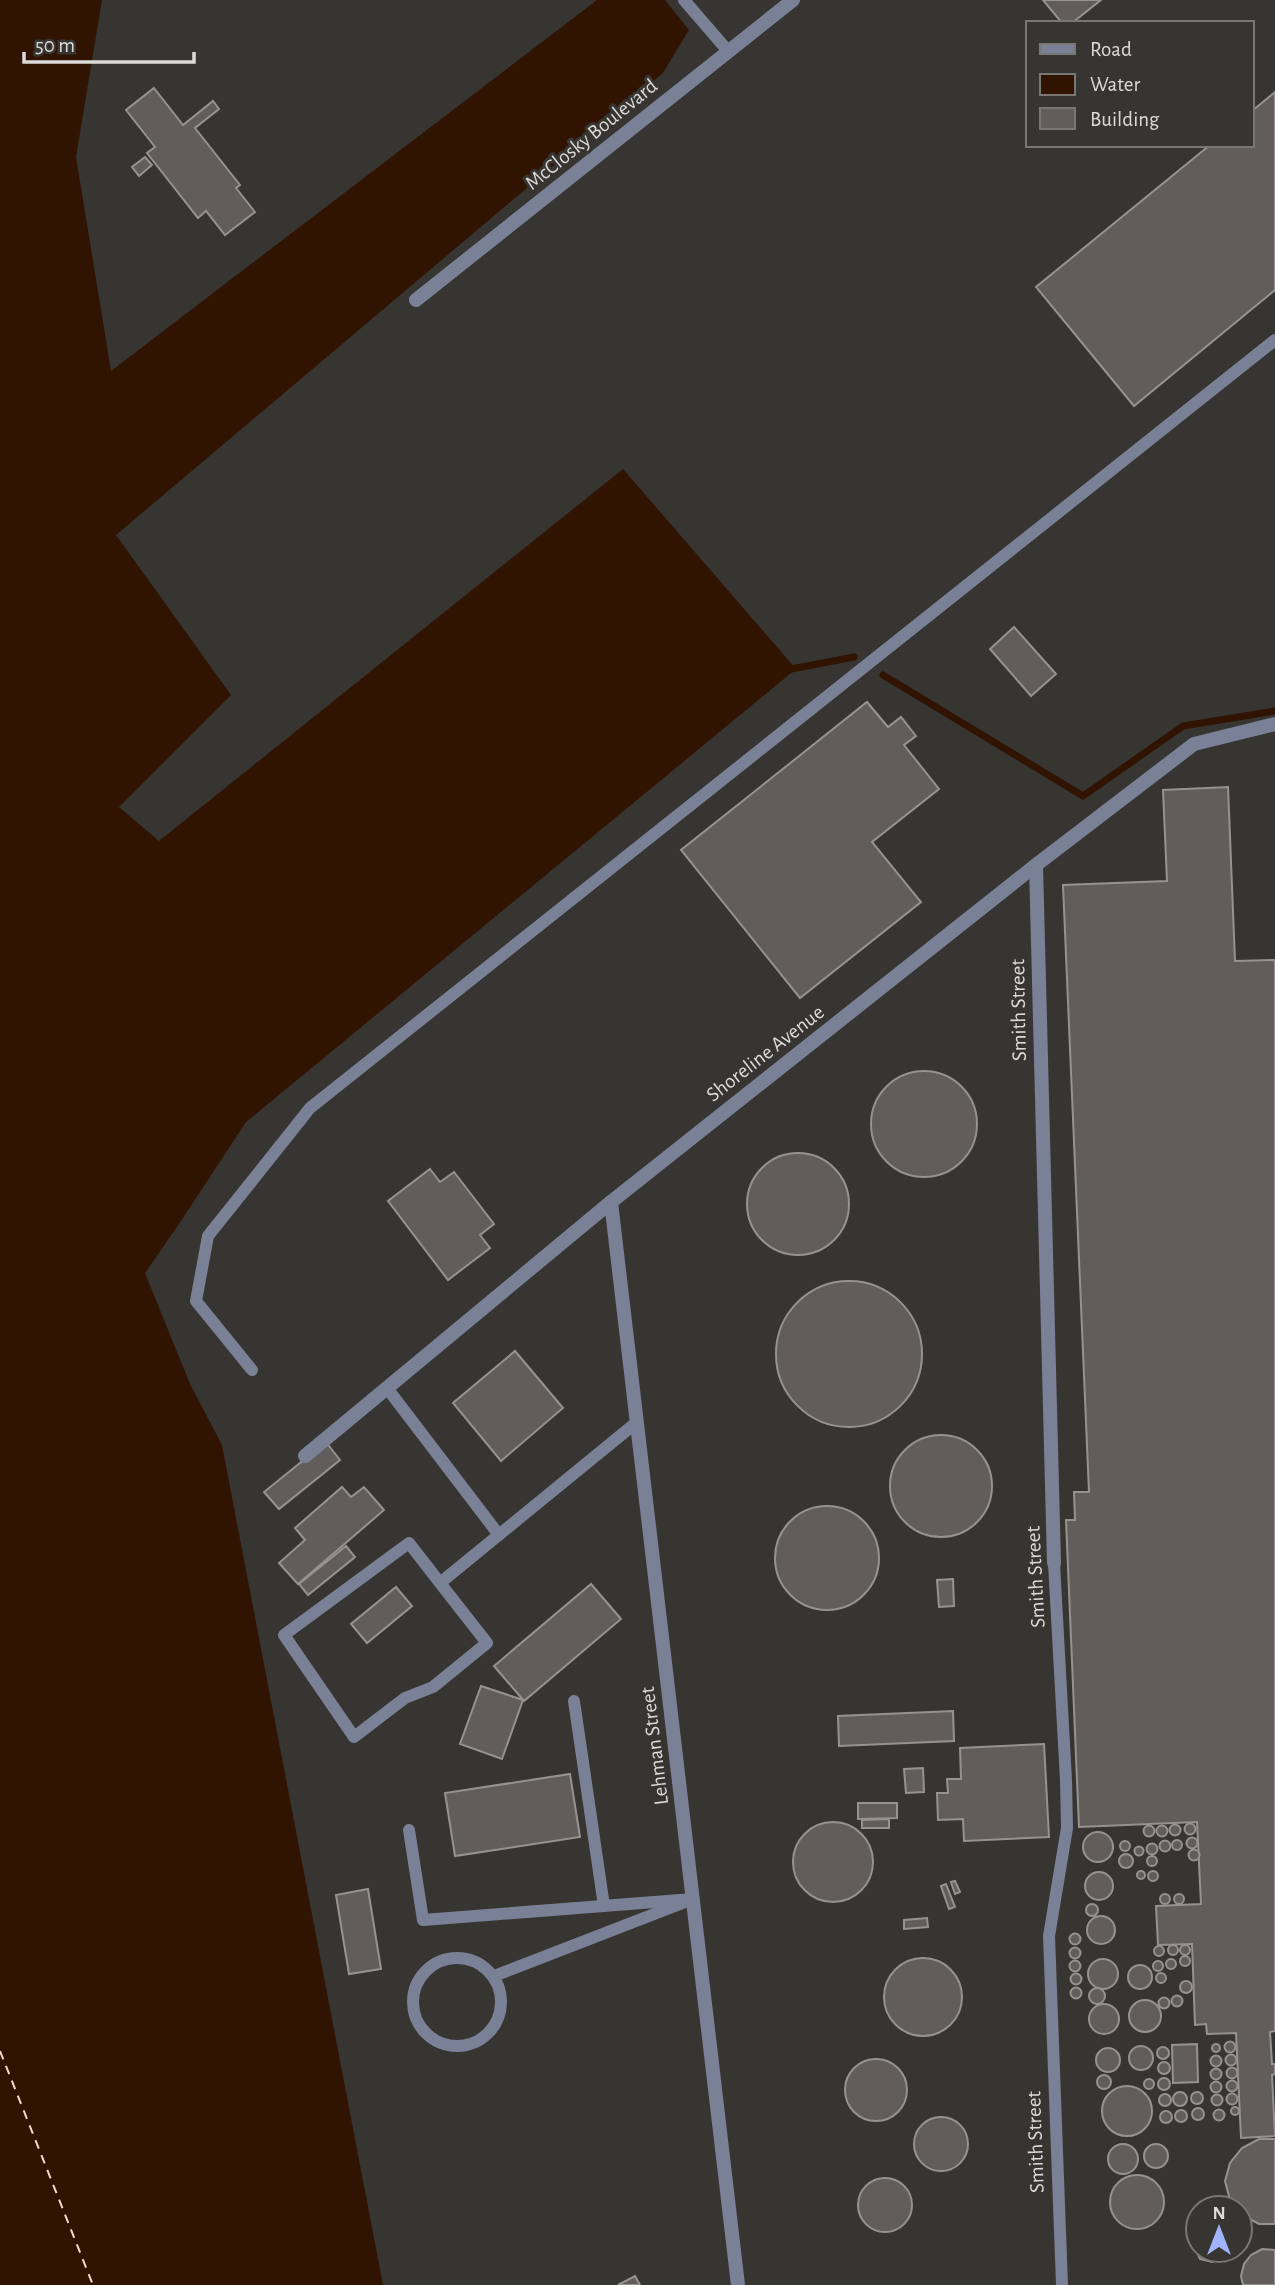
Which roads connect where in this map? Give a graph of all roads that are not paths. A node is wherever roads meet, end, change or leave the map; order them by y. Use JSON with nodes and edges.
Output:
{"nodes":[{"id":1,"x":684,"y":0,"type":"edge"},
{"id":2,"x":793,"y":0,"type":"edge"},
{"id":3,"x":729,"y":51,"type":"junction"},
{"id":4,"x":415,"y":300,"type":"dead end"},
{"id":5,"x":1275,"y":340,"type":"edge"},
{"id":6,"x":1275,"y":724,"type":"edge"},
{"id":7,"x":1036,"y":865,"type":"junction"},
{"id":8,"x":611,"y":1202,"type":"junction"},
{"id":9,"x":251,"y":1370,"type":"dead end"},
{"id":10,"x":387,"y":1388,"type":"junction"},
{"id":11,"x":637,"y":1422,"type":"junction"},
{"id":12,"x":304,"y":1456,"type":"dead end"},
{"id":13,"x":499,"y":1535,"type":"junction"},
{"id":14,"x":1055,"y":1563,"type":"joint"},
{"id":15,"x":440,"y":1583,"type":"junction"},
{"id":16,"x":574,"y":1701,"type":"dead end"},
{"id":17,"x":409,"y":1830,"type":"dead end"},
{"id":18,"x":693,"y":1899,"type":"junction"},
{"id":19,"x":604,"y":1906,"type":"junction"},
{"id":20,"x":494,"y":1976,"type":"junction"},
{"id":21,"x":738,"y":2285,"type":"edge"},
{"id":22,"x":1062,"y":2285,"type":"edge"}],
"edges":[{"from":1,"to":3,"type":"lane"},
{"from":2,"to":3,"type":"street","name":"McClosky Boulevard"},
{"from":3,"to":4,"type":"street","name":"McClosky Boulevard"},
{"from":5,"to":9,"type":"lane"},
{"from":6,"to":7,"type":"street","name":"Shoreline Avenue"},
{"from":7,"to":8,"type":"street","name":"Shoreline Avenue"},
{"from":7,"to":14,"type":"street","name":"Smith Street"},
{"from":8,"to":10,"type":"street","name":"Shoreline Avenue"},
{"from":8,"to":11,"type":"street","name":"Lehman Street"},
{"from":10,"to":12,"type":"street","name":"Shoreline Avenue"},
{"from":10,"to":13,"type":"lane"},
{"from":11,"to":13,"type":"lane"},
{"from":11,"to":18,"type":"street","name":"Lehman Street"},
{"from":13,"to":15,"type":"lane"},
{"from":14,"to":22,"type":"lane","name":"Smith Street"},
{"from":15,"to":15,"type":"lane"},
{"from":16,"to":19,"type":"lane"},
{"from":17,"to":19,"type":"lane"},
{"from":18,"to":19,"type":"lane"},
{"from":18,"to":20,"type":"lane"},
{"from":18,"to":21,"type":"street","name":"Lehman Street"},
{"from":20,"to":20,"type":"lane"}]}
